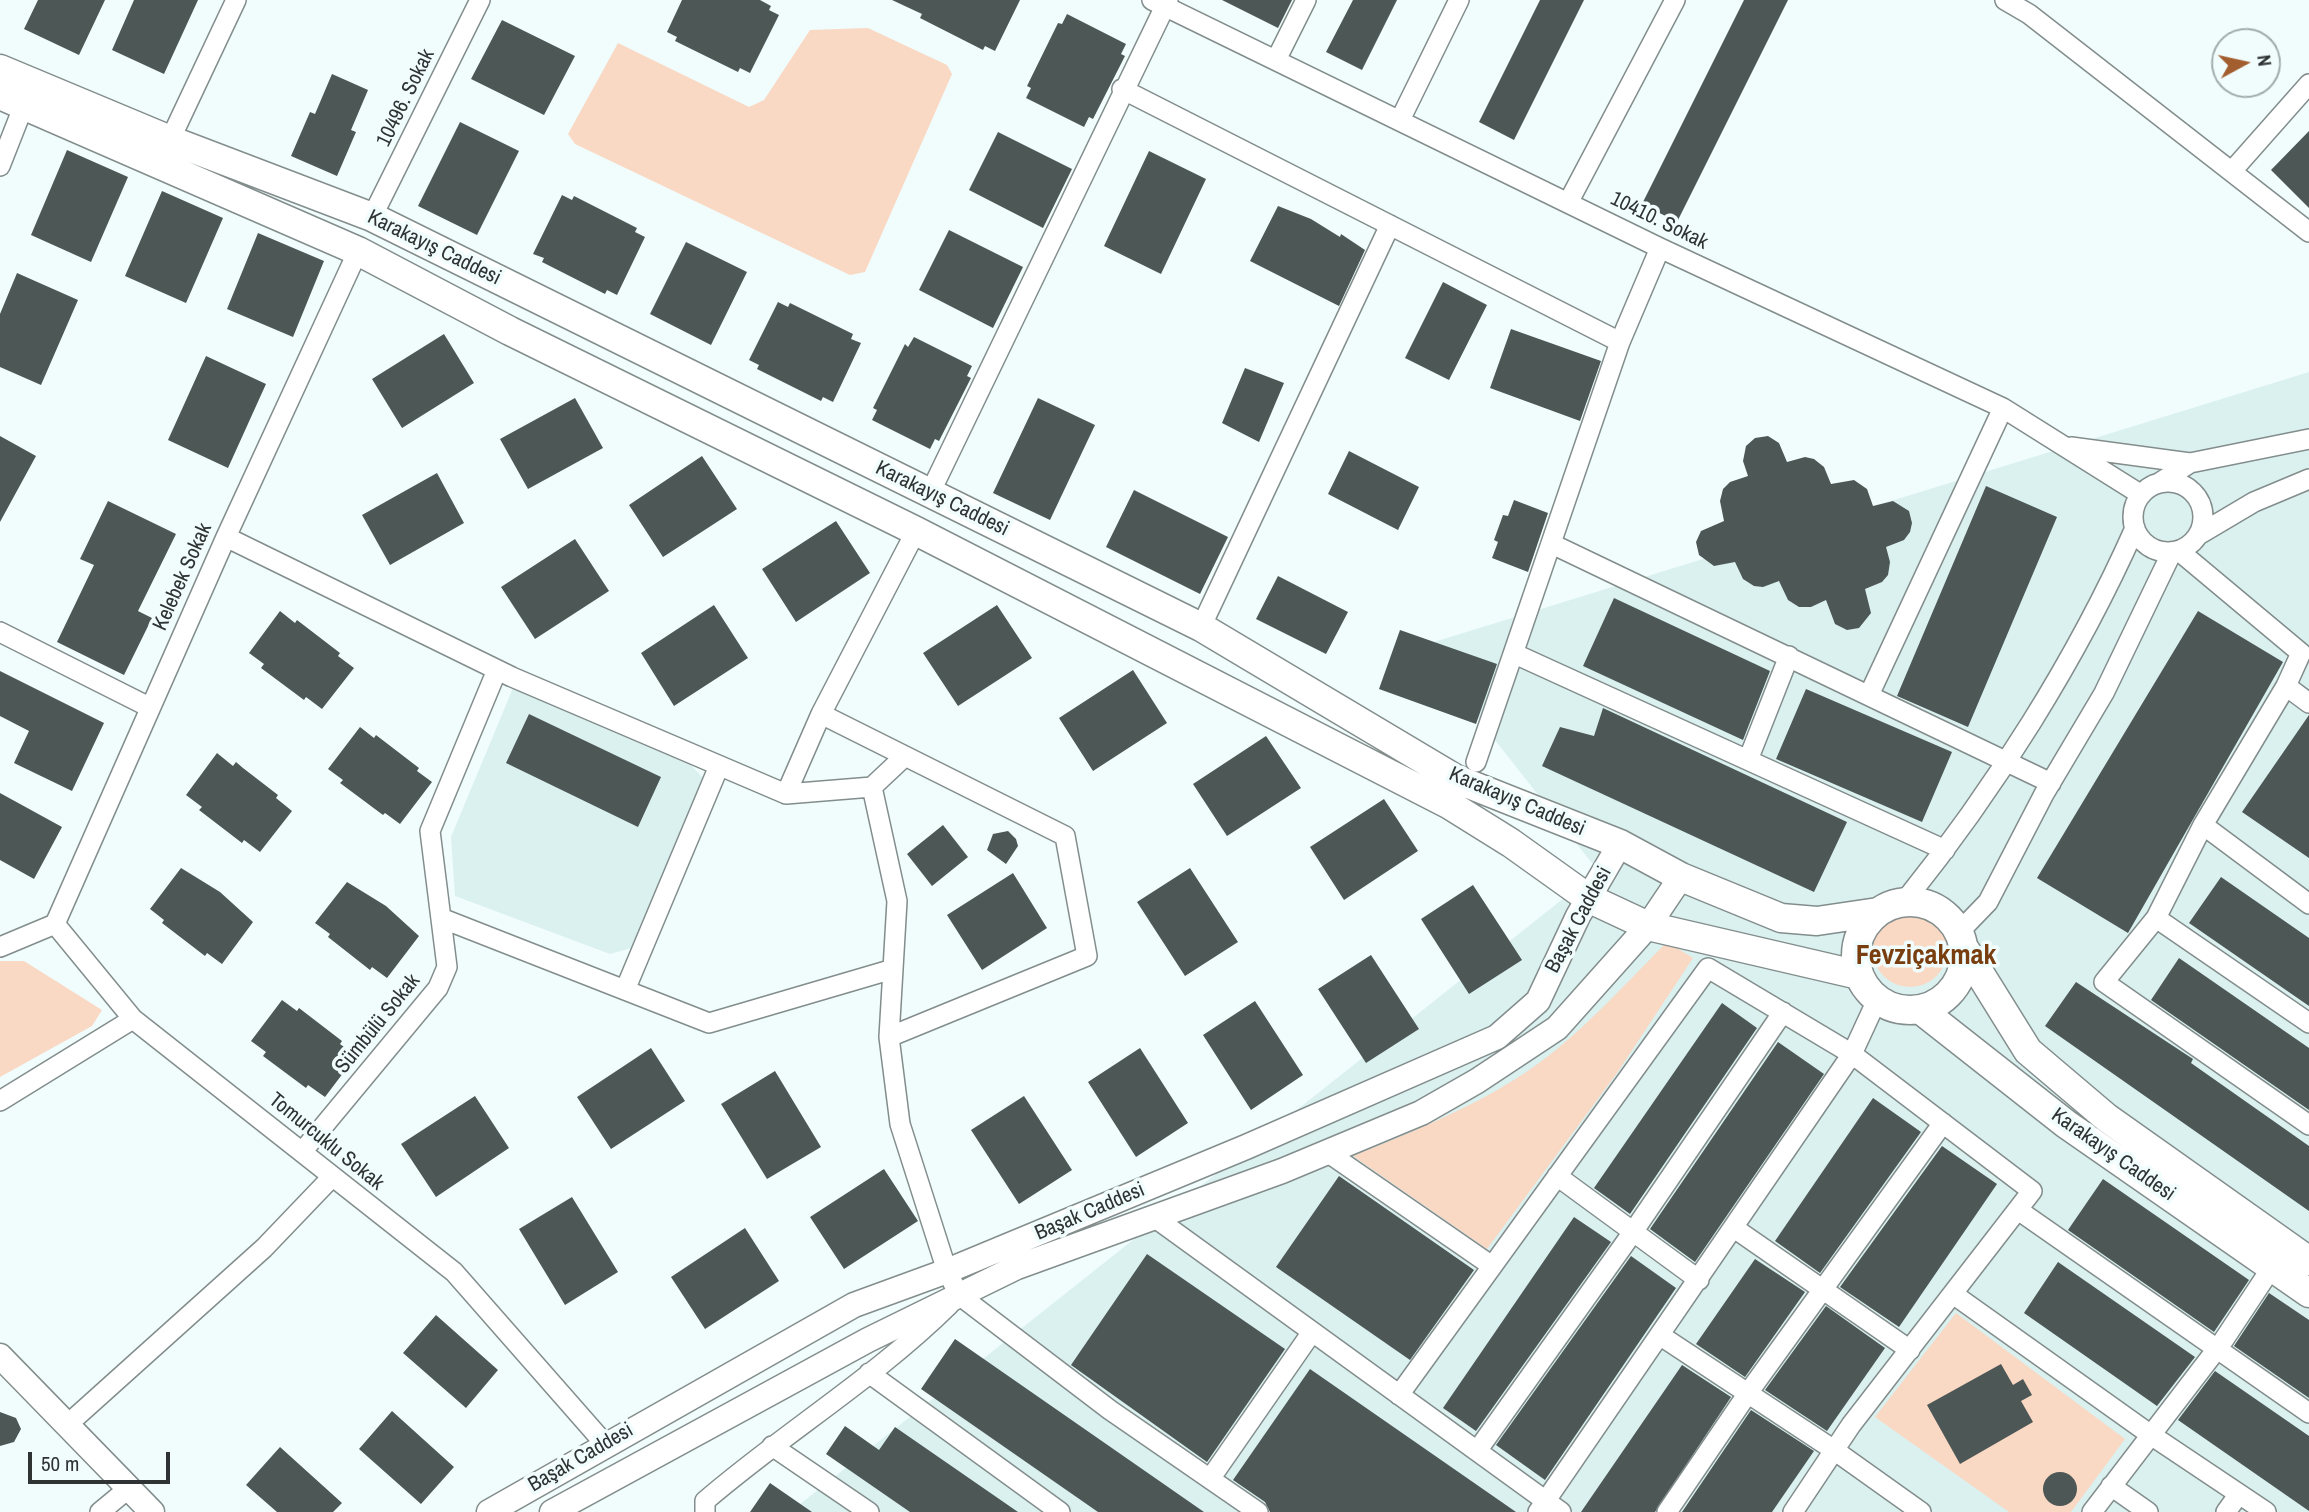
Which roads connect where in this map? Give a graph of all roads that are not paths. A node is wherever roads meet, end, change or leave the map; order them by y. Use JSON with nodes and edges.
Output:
{"nodes":[{"id":1,"x":236,"y":0,"type":"edge"},
{"id":2,"x":480,"y":0,"type":"edge"},
{"id":3,"x":1306,"y":0,"type":"edge"},
{"id":4,"x":1459,"y":0,"type":"edge"},
{"id":5,"x":1675,"y":0,"type":"edge"},
{"id":6,"x":2005,"y":0,"type":"edge"},
{"id":7,"x":1161,"y":2,"type":"edge"},
{"id":8,"x":1276,"y":60,"type":"junction"},
{"id":9,"x":0,"y":69,"type":"edge"},
{"id":10,"x":2309,"y":84,"type":"edge"},
{"id":11,"x":1122,"y":89,"type":"junction"},
{"id":12,"x":12,"y":100,"type":"edge"},
{"id":13,"x":1400,"y":120,"type":"junction"},
{"id":14,"x":170,"y":140,"type":"junction"},
{"id":15,"x":0,"y":166,"type":"edge"},
{"id":16,"x":2232,"y":172,"type":"junction"},
{"id":17,"x":1569,"y":201,"type":"junction"},
{"id":18,"x":373,"y":217,"type":"junction"},
{"id":19,"x":2305,"y":222,"type":"edge"},
{"id":20,"x":1390,"y":225,"type":"junction"},
{"id":21,"x":1660,"y":248,"type":"junction"},
{"id":22,"x":358,"y":251,"type":"junction"},
{"id":23,"x":1620,"y":342,"type":"junction"},
{"id":24,"x":2003,"y":408,"type":"junction"},
{"id":25,"x":2309,"y":439,"type":"edge"},
{"id":26,"x":2067,"y":446,"type":"junction"},
{"id":27,"x":2190,"y":463,"type":"junction"},
{"id":28,"x":2309,"y":479,"type":"edge"},
{"id":29,"x":2159,"y":483,"type":"junction"},
{"id":30,"x":930,"y":493,"type":"junction"},
{"id":31,"x":2140,"y":494,"type":"junction"},
{"id":32,"x":2135,"y":528,"type":"junction"},
{"id":33,"x":916,"y":531,"type":"junction"},
{"id":34,"x":2200,"y":534,"type":"junction"},
{"id":35,"x":226,"y":537,"type":"junction"},
{"id":36,"x":1552,"y":544,"type":"junction"},
{"id":37,"x":2176,"y":552,"type":"junction"},
{"id":38,"x":1201,"y":627,"type":"junction"},
{"id":39,"x":0,"y":632,"type":"edge"},
{"id":40,"x":1515,"y":654,"type":"junction"},
{"id":41,"x":1789,"y":656,"type":"junction"},
{"id":42,"x":497,"y":670,"type":"junction"},
{"id":43,"x":2286,"y":685,"type":"junction"},
{"id":44,"x":1869,"y":695,"type":"junction"},
{"id":45,"x":2309,"y":703,"type":"edge"},
{"id":46,"x":149,"y":707,"type":"junction"},
{"id":47,"x":821,"y":714,"type":"junction"},
{"id":48,"x":905,"y":756,"type":"junction"},
{"id":49,"x":2006,"y":760,"type":"junction"},
{"id":50,"x":1748,"y":761,"type":"junction"},
{"id":51,"x":1476,"y":762,"type":"dead end"},
{"id":52,"x":719,"y":765,"type":"junction"},
{"id":53,"x":2051,"y":783,"type":"junction"},
{"id":54,"x":872,"y":786,"type":"junction"},
{"id":55,"x":786,"y":794,"type":"junction"},
{"id":56,"x":2203,"y":825,"type":"junction"},
{"id":57,"x":1619,"y":844,"type":"junction"},
{"id":58,"x":1945,"y":850,"type":"junction"},
{"id":59,"x":1681,"y":877,"type":"junction"},
{"id":60,"x":1588,"y":898,"type":"junction"},
{"id":61,"x":1905,"y":902,"type":"junction"},
{"id":62,"x":2309,"y":904,"type":"edge"},
{"id":63,"x":1878,"y":912,"type":"junction"},
{"id":64,"x":441,"y":918,"type":"junction"},
{"id":65,"x":2156,"y":918,"type":"junction"},
{"id":66,"x":55,"y":924,"type":"junction"},
{"id":67,"x":1648,"y":926,"type":"junction"},
{"id":68,"x":1962,"y":940,"type":"junction"},
{"id":69,"x":0,"y":947,"type":"edge"},
{"id":70,"x":893,"y":969,"type":"junction"},
{"id":71,"x":1859,"y":975,"type":"junction"},
{"id":72,"x":625,"y":990,"type":"junction"},
{"id":73,"x":1877,"y":1000,"type":"junction"},
{"id":74,"x":1921,"y":1010,"type":"junction"},
{"id":75,"x":1783,"y":1012,"type":"junction"},
{"id":76,"x":133,"y":1019,"type":"junction"},
{"id":77,"x":2309,"y":1023,"type":"edge"},
{"id":78,"x":889,"y":1037,"type":"junction"},
{"id":79,"x":1852,"y":1054,"type":"junction"},
{"id":80,"x":0,"y":1101,"type":"edge"},
{"id":81,"x":1943,"y":1123,"type":"junction"},
{"id":82,"x":2309,"y":1125,"type":"edge"},
{"id":83,"x":302,"y":1152,"type":"junction"},
{"id":84,"x":1328,"y":1152,"type":"junction"},
{"id":85,"x":1557,"y":1176,"type":"junction"},
{"id":86,"x":332,"y":1177,"type":"junction"},
{"id":87,"x":2018,"y":1210,"type":"junction"},
{"id":88,"x":1154,"y":1217,"type":"junction"},
{"id":89,"x":1734,"y":1228,"type":"junction"},
{"id":90,"x":1633,"y":1232,"type":"junction"},
{"id":91,"x":2309,"y":1261,"type":"edge"},
{"id":92,"x":1492,"y":1266,"type":"junction"},
{"id":93,"x":2273,"y":1267,"type":"junction"},
{"id":94,"x":947,"y":1271,"type":"junction"},
{"id":95,"x":1699,"y":1280,"type":"junction"},
{"id":96,"x":1824,"y":1289,"type":"junction"},
{"id":97,"x":2309,"y":1293,"type":"edge"},
{"id":98,"x":1952,"y":1294,"type":"junction"},
{"id":99,"x":959,"y":1295,"type":"junction"},
{"id":100,"x":1312,"y":1332,"type":"junction"},
{"id":101,"x":1661,"y":1336,"type":"junction"},
{"id":102,"x":2217,"y":1348,"type":"junction"},
{"id":103,"x":1910,"y":1350,"type":"junction"},
{"id":104,"x":2,"y":1363,"type":"edge"},
{"id":105,"x":869,"y":1373,"type":"junction"},
{"id":106,"x":1748,"y":1393,"type":"junction"},
{"id":107,"x":1399,"y":1395,"type":"junction"},
{"id":108,"x":2309,"y":1413,"type":"edge"},
{"id":109,"x":67,"y":1425,"type":"junction"},
{"id":110,"x":2151,"y":1435,"type":"junction"},
{"id":111,"x":605,"y":1444,"type":"junction"},
{"id":112,"x":772,"y":1446,"type":"junction"},
{"id":113,"x":1835,"y":1450,"type":"junction"},
{"id":114,"x":1477,"y":1451,"type":"junction"},
{"id":115,"x":1210,"y":1479,"type":"junction"},
{"id":116,"x":2111,"y":1486,"type":"junction"},
{"id":117,"x":129,"y":1488,"type":"junction"},
{"id":118,"x":2239,"y":1494,"type":"junction"},
{"id":119,"x":1548,"y":1508,"type":"edge"},
{"id":120,"x":100,"y":1512,"type":"edge"},
{"id":121,"x":152,"y":1512,"type":"edge"},
{"id":122,"x":489,"y":1512,"type":"edge"},
{"id":123,"x":552,"y":1512,"type":"edge"},
{"id":124,"x":705,"y":1512,"type":"edge"},
{"id":125,"x":869,"y":1512,"type":"edge"},
{"id":126,"x":1060,"y":1512,"type":"edge"},
{"id":127,"x":1258,"y":1512,"type":"edge"},
{"id":128,"x":1667,"y":1512,"type":"edge"},
{"id":129,"x":1793,"y":1512,"type":"edge"},
{"id":130,"x":1921,"y":1512,"type":"edge"},
{"id":131,"x":2092,"y":1512,"type":"edge"},
{"id":132,"x":2148,"y":1512,"type":"edge"},
{"id":133,"x":2226,"y":1512,"type":"edge"},
{"id":134,"x":2266,"y":1512,"type":"edge"}],
"edges":[{"from":1,"to":14,"type":"street"},
{"from":2,"to":18,"type":"street","name":"10496. Sokak"},
{"from":3,"to":8,"type":"street"},
{"from":4,"to":13,"type":"street"},
{"from":5,"to":17,"type":"street"},
{"from":6,"to":16,"type":"street"},
{"from":7,"to":8,"type":"street","name":"10410. Sokak"},
{"from":7,"to":11,"type":"street"},
{"from":8,"to":13,"type":"street","name":"10410. Sokak"},
{"from":9,"to":14,"type":"main road","name":"Karakayış Caddesi"},
{"from":10,"to":16,"type":"street"},
{"from":11,"to":20,"type":"street"},
{"from":11,"to":30,"type":"street"},
{"from":12,"to":15,"type":"street"},
{"from":12,"to":22,"type":"main road","name":"Karakayış Caddesi"},
{"from":13,"to":17,"type":"street","name":"10410. Sokak"},
{"from":14,"to":18,"type":"main road","name":"Karakayış Caddesi"},
{"from":16,"to":19,"type":"street"},
{"from":17,"to":21,"type":"street","name":"10410. Sokak"},
{"from":18,"to":30,"type":"main road","name":"Karakayış Caddesi"},
{"from":20,"to":23,"type":"street"},
{"from":20,"to":38,"type":"street"},
{"from":21,"to":23,"type":"street"},
{"from":21,"to":24,"type":"street","name":"10410. Sokak"},
{"from":22,"to":33,"type":"main road","name":"Karakayış Caddesi"},
{"from":22,"to":35,"type":"street","name":"Kelebek Sokak"},
{"from":23,"to":36,"type":"street"},
{"from":24,"to":26,"type":"street","name":"10410. Sokak"},
{"from":24,"to":44,"type":"street"},
{"from":25,"to":27,"type":"street"},
{"from":26,"to":27,"type":"street"},
{"from":26,"to":31,"type":"street","name":"10410. Sokak"},
{"from":27,"to":29,"type":"street"},
{"from":28,"to":34,"type":"street"},
{"from":29,"to":31,"type":"street"},
{"from":29,"to":34,"type":"street"},
{"from":30,"to":38,"type":"main road","name":"Karakayış Caddesi"},
{"from":31,"to":32,"type":"street"},
{"from":32,"to":37,"type":"street"},
{"from":32,"to":49,"type":"street"},
{"from":33,"to":47,"type":"street"},
{"from":33,"to":60,"type":"main road","name":"Karakayış Caddesi"},
{"from":34,"to":37,"type":"street"},
{"from":35,"to":42,"type":"street"},
{"from":35,"to":46,"type":"street","name":"Kelebek Sokak"},
{"from":36,"to":40,"type":"street"},
{"from":36,"to":41,"type":"street"},
{"from":37,"to":43,"type":"street"},
{"from":37,"to":53,"type":"street"},
{"from":38,"to":57,"type":"main road","name":"Karakayış Caddesi"},
{"from":39,"to":46,"type":"street"},
{"from":40,"to":50,"type":"street"},
{"from":40,"to":51,"type":"street"},
{"from":41,"to":44,"type":"street"},
{"from":41,"to":50,"type":"street"},
{"from":42,"to":52,"type":"street"},
{"from":42,"to":64,"type":"street","name":"Sümbülü Sokak"},
{"from":43,"to":45,"type":"street"},
{"from":43,"to":56,"type":"street"},
{"from":44,"to":49,"type":"street"},
{"from":46,"to":66,"type":"street","name":"Kelebek Sokak"},
{"from":47,"to":48,"type":"street"},
{"from":47,"to":55,"type":"street"},
{"from":48,"to":54,"type":"street"},
{"from":48,"to":78,"type":"street"},
{"from":49,"to":53,"type":"street"},
{"from":49,"to":58,"type":"street"},
{"from":50,"to":58,"type":"street"},
{"from":52,"to":55,"type":"street"},
{"from":52,"to":72,"type":"street"},
{"from":53,"to":68,"type":"street"},
{"from":54,"to":55,"type":"street"},
{"from":54,"to":70,"type":"street"},
{"from":56,"to":62,"type":"street"},
{"from":56,"to":65,"type":"street"},
{"from":57,"to":59,"type":"main road","name":"Karakayış Caddesi"},
{"from":57,"to":60,"type":"street","name":"Başak Caddesi"},
{"from":58,"to":61,"type":"street"},
{"from":59,"to":63,"type":"main road","name":"Karakayış Caddesi"},
{"from":59,"to":67,"type":"street","name":"Başak Caddesi"},
{"from":60,"to":67,"type":"main road","name":"Karakayış Caddesi"},
{"from":60,"to":94,"type":"street","name":"Başak Caddesi"},
{"from":61,"to":63,"type":"main road"},
{"from":61,"to":68,"type":"main road"},
{"from":63,"to":71,"type":"main road"},
{"from":64,"to":72,"type":"street"},
{"from":64,"to":83,"type":"street","name":"Sümbülü Sokak"},
{"from":65,"to":77,"type":"street"},
{"from":65,"to":82,"type":"street"},
{"from":66,"to":69,"type":"street"},
{"from":66,"to":76,"type":"street","name":"Tomurcuklu Sokak"},
{"from":67,"to":71,"type":"main road","name":"Karakayış Caddesi"},
{"from":67,"to":84,"type":"street","name":"Başak Caddesi"},
{"from":68,"to":74,"type":"main road"},
{"from":68,"to":91,"type":"main road","name":"Karakayış Caddesi"},
{"from":70,"to":72,"type":"street"},
{"from":70,"to":78,"type":"street"},
{"from":71,"to":73,"type":"main road"},
{"from":73,"to":74,"type":"main road"},
{"from":73,"to":79,"type":"street"},
{"from":74,"to":93,"type":"main road","name":"Karakayış Caddesi"},
{"from":75,"to":79,"type":"street"},
{"from":75,"to":85,"type":"street"},
{"from":75,"to":90,"type":"street"},
{"from":76,"to":80,"type":"street"},
{"from":76,"to":83,"type":"street","name":"Tomurcuklu Sokak"},
{"from":78,"to":94,"type":"street"},
{"from":79,"to":81,"type":"street"},
{"from":79,"to":89,"type":"street"},
{"from":81,"to":87,"type":"street"},
{"from":81,"to":96,"type":"street"},
{"from":83,"to":86,"type":"street","name":"Tomurcuklu Sokak"},
{"from":84,"to":88,"type":"street","name":"Başak Caddesi"},
{"from":84,"to":92,"type":"street"},
{"from":85,"to":90,"type":"street"},
{"from":85,"to":92,"type":"street"},
{"from":86,"to":109,"type":"street"},
{"from":86,"to":111,"type":"street","name":"Tomurcuklu Sokak"},
{"from":87,"to":98,"type":"street"},
{"from":87,"to":102,"type":"street"},
{"from":88,"to":99,"type":"street","name":"Başak Caddesi"},
{"from":88,"to":100,"type":"street"},
{"from":89,"to":95,"type":"street"},
{"from":89,"to":96,"type":"street"},
{"from":90,"to":95,"type":"street"},
{"from":90,"to":114,"type":"street"},
{"from":92,"to":107,"type":"street"},
{"from":93,"to":97,"type":"main road","name":"Karakayış Caddesi"},
{"from":93,"to":102,"type":"street"},
{"from":94,"to":99,"type":"street"},
{"from":94,"to":111,"type":"street","name":"Başak Caddesi"},
{"from":95,"to":101,"type":"street"},
{"from":96,"to":103,"type":"street"},
{"from":96,"to":106,"type":"street"},
{"from":98,"to":103,"type":"street"},
{"from":98,"to":110,"type":"street"},
{"from":99,"to":105,"type":"street"},
{"from":99,"to":115,"type":"street"},
{"from":99,"to":123,"type":"street","name":"Başak Caddesi"},
{"from":100,"to":107,"type":"street"},
{"from":100,"to":115,"type":"street"},
{"from":101,"to":106,"type":"street"},
{"from":101,"to":119,"type":"street"},
{"from":102,"to":108,"type":"street"},
{"from":102,"to":110,"type":"street"},
{"from":103,"to":113,"type":"street"},
{"from":104,"to":109,"type":"street"},
{"from":105,"to":112,"type":"street"},
{"from":105,"to":126,"type":"street"},
{"from":106,"to":113,"type":"street"},
{"from":106,"to":128,"type":"street"},
{"from":107,"to":114,"type":"street"},
{"from":109,"to":117,"type":"street"},
{"from":110,"to":116,"type":"street"},
{"from":110,"to":118,"type":"street"},
{"from":111,"to":122,"type":"street","name":"Başak Caddesi"},
{"from":112,"to":124,"type":"street"},
{"from":112,"to":125,"type":"street"},
{"from":113,"to":129,"type":"street"},
{"from":113,"to":130,"type":"street"},
{"from":114,"to":119,"type":"street"},
{"from":115,"to":127,"type":"street"},
{"from":116,"to":131,"type":"street"},
{"from":116,"to":132,"type":"street"},
{"from":117,"to":120,"type":"street"},
{"from":117,"to":121,"type":"street"},
{"from":118,"to":133,"type":"street"},
{"from":118,"to":134,"type":"street"}]}
